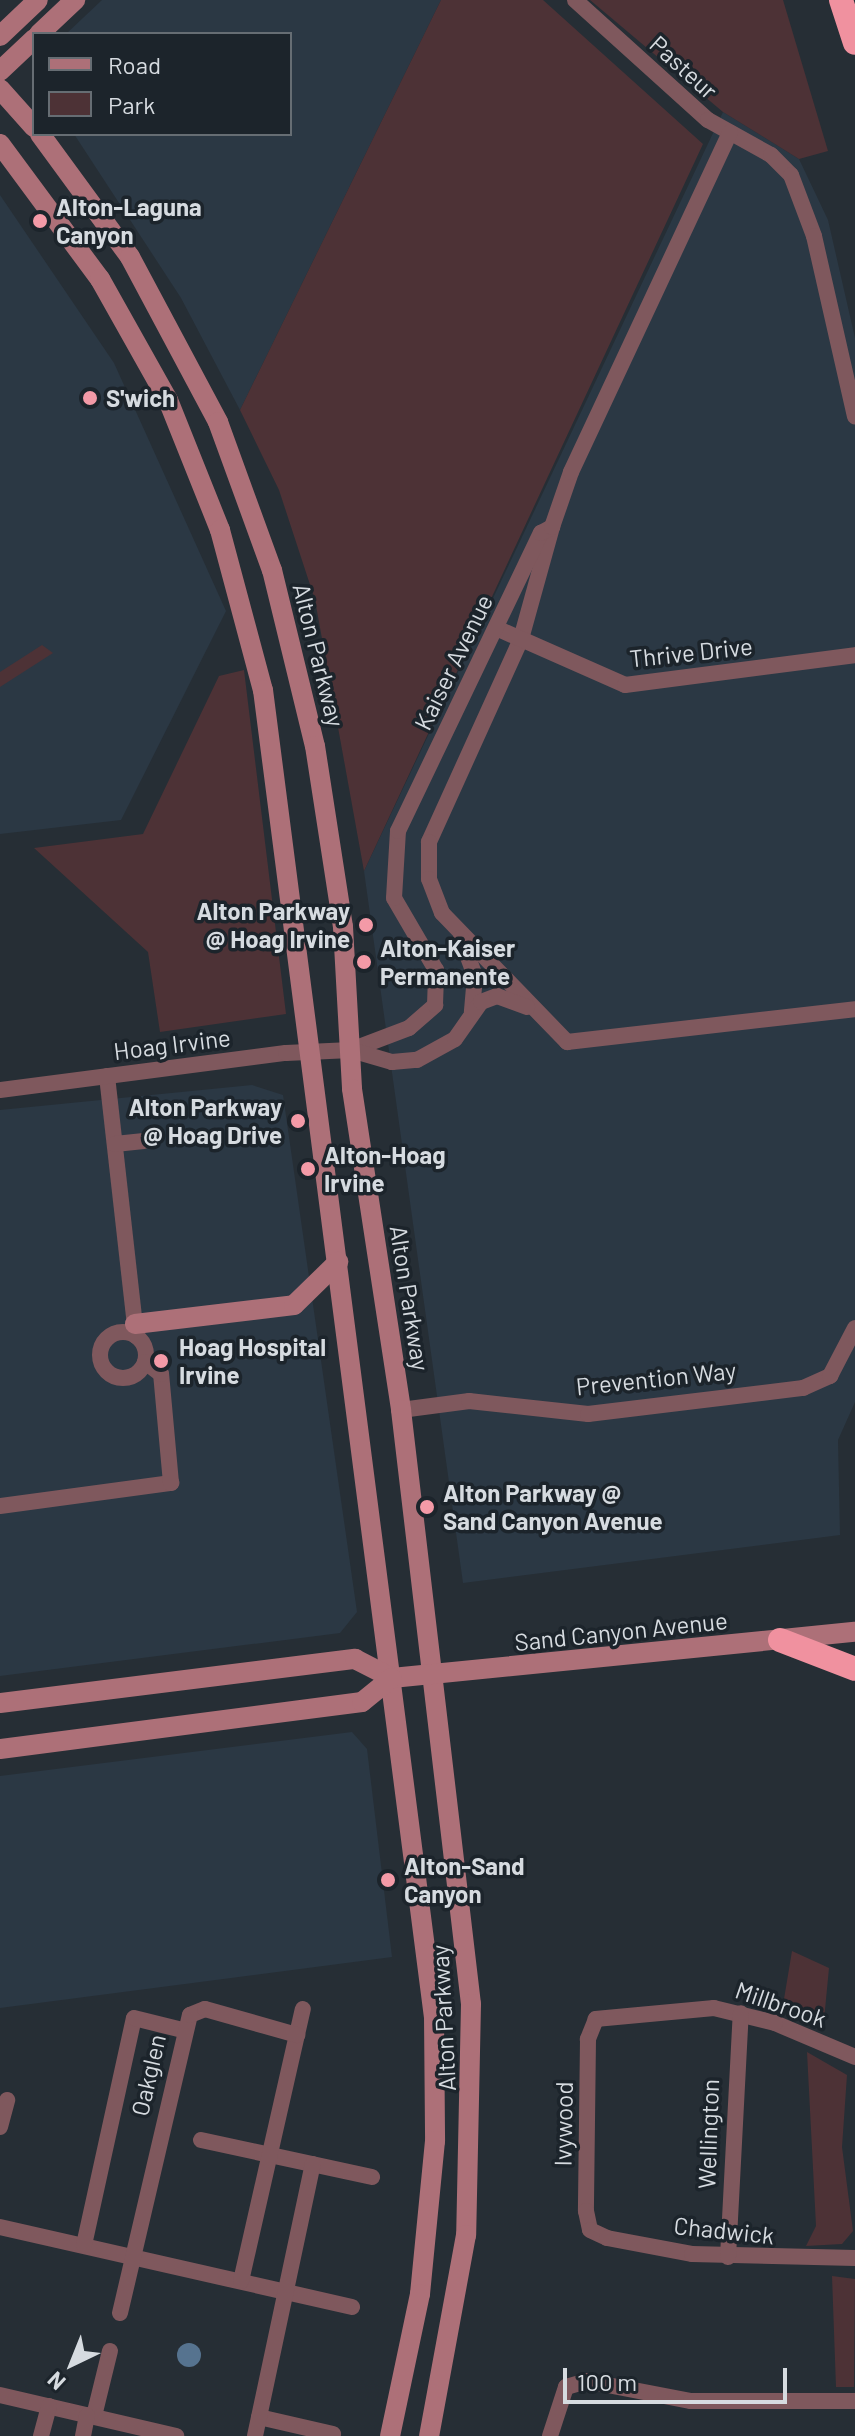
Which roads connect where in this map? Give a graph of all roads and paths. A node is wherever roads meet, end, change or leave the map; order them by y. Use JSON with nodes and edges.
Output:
{"nodes":[{"id":1,"x":38,"y":0,"type":"edge"},
{"id":2,"x":75,"y":0,"type":"edge"},
{"id":3,"x":575,"y":0,"type":"edge"},
{"id":4,"x":841,"y":0,"type":"edge"},
{"id":5,"x":41,"y":32,"type":"edge"},
{"id":6,"x":0,"y":36,"type":"edge"},
{"id":7,"x":32,"y":41,"type":"edge"},
{"id":8,"x":855,"y":43,"type":"edge"},
{"id":9,"x":0,"y":71,"type":"edge"},
{"id":10,"x":0,"y":89,"type":"edge"},
{"id":11,"x":32,"y":125,"type":"edge"},
{"id":12,"x":730,"y":132,"type":"junction"},
{"id":13,"x":41,"y":136,"type":"edge"},
{"id":14,"x":0,"y":144,"type":"edge"},
{"id":15,"x":855,"y":416,"type":"edge"},
{"id":16,"x":552,"y":527,"type":"junction"},
{"id":17,"x":496,"y":628,"type":"junction"},
{"id":18,"x":521,"y":639,"type":"junction"},
{"id":19,"x":855,"y":655,"type":"edge"},
{"id":20,"x":454,"y":926,"type":"junction"},
{"id":21,"x":527,"y":1007,"type":"junction"},
{"id":22,"x":855,"y":1009,"type":"edge"},
{"id":23,"x":471,"y":1017,"type":"junction"},
{"id":24,"x":351,"y":1050,"type":"junction"},
{"id":25,"x":311,"y":1051,"type":"junction"},
{"id":26,"x":107,"y":1076,"type":"junction"},
{"id":27,"x":0,"y":1090,"type":"edge"},
{"id":28,"x":144,"y":1141,"type":"dead end"},
{"id":29,"x":115,"y":1144,"type":"junction"},
{"id":30,"x":338,"y":1262,"type":"junction"},
{"id":31,"x":855,"y":1328,"type":"edge"},
{"id":32,"x":136,"y":1330,"type":"junction"},
{"id":33,"x":145,"y":1362,"type":"junction"},
{"id":34,"x":401,"y":1410,"type":"junction"},
{"id":35,"x":0,"y":1506,"type":"edge"},
{"id":36,"x":855,"y":1632,"type":"edge"},
{"id":37,"x":780,"y":1640,"type":"junction"},
{"id":38,"x":855,"y":1669,"type":"edge"},
{"id":39,"x":432,"y":1676,"type":"junction"},
{"id":40,"x":392,"y":1678,"type":"junction"},
{"id":41,"x":0,"y":1703,"type":"edge"},
{"id":42,"x":0,"y":1749,"type":"edge"},
{"id":43,"x":303,"y":2009,"type":"dead end"},
{"id":44,"x":741,"y":2013,"type":"junction"},
{"id":45,"x":596,"y":2019,"type":"joint"},
{"id":46,"x":182,"y":2030,"type":"junction"},
{"id":47,"x":297,"y":2035,"type":"junction"},
{"id":48,"x":855,"y":2057,"type":"edge"},
{"id":49,"x":7,"y":2100,"type":"dead end"},
{"id":50,"x":0,"y":2127,"type":"edge"},
{"id":51,"x":201,"y":2140,"type":"dead end"},
{"id":52,"x":271,"y":2154,"type":"junction"},
{"id":53,"x":313,"y":2164,"type":"junction"},
{"id":54,"x":372,"y":2177,"type":"dead end"},
{"id":55,"x":0,"y":2227,"type":"edge"},
{"id":56,"x":590,"y":2230,"type":"joint"},
{"id":57,"x":84,"y":2245,"type":"junction"},
{"id":58,"x":131,"y":2256,"type":"junction"},
{"id":59,"x":728,"y":2257,"type":"junction"},
{"id":60,"x":855,"y":2258,"type":"edge"},
{"id":61,"x":241,"y":2281,"type":"junction"},
{"id":62,"x":287,"y":2292,"type":"junction"},
{"id":63,"x":352,"y":2307,"type":"dead end"},
{"id":64,"x":120,"y":2313,"type":"dead end"},
{"id":65,"x":110,"y":2351,"type":"dead end"},
{"id":66,"x":0,"y":2395,"type":"edge"},
{"id":67,"x":855,"y":2401,"type":"edge"},
{"id":68,"x":49,"y":2406,"type":"junction"},
{"id":69,"x":94,"y":2416,"type":"junction"},
{"id":70,"x":259,"y":2417,"type":"junction"},
{"id":71,"x":142,"y":2432,"type":"edge"},
{"id":72,"x":333,"y":2434,"type":"dead end"},
{"id":73,"x":41,"y":2436,"type":"edge"},
{"id":74,"x":83,"y":2436,"type":"edge"},
{"id":75,"x":97,"y":2436,"type":"edge"},
{"id":76,"x":176,"y":2436,"type":"edge"},
{"id":77,"x":255,"y":2436,"type":"edge"},
{"id":78,"x":390,"y":2436,"type":"edge"},
{"id":79,"x":429,"y":2436,"type":"edge"},
{"id":80,"x":550,"y":2436,"type":"edge"}],
"edges":[{"from":1,"to":6,"type":"main road"},
{"from":2,"to":5,"type":"main road"},
{"from":3,"to":12,"type":"street","name":"Pasteur"},
{"from":4,"to":8,"type":"highway"},
{"from":7,"to":9,"type":"main road"},
{"from":10,"to":11,"type":"main road"},
{"from":12,"to":15,"type":"street","name":"Pasteur"},
{"from":12,"to":16,"type":"street","name":"Kaiser Avenue"},
{"from":13,"to":24,"type":"main road","name":"Alton Parkway"},
{"from":14,"to":25,"type":"main road","name":"Alton Parkway"},
{"from":16,"to":17,"type":"street","name":"Kaiser Avenue"},
{"from":16,"to":18,"type":"street"},
{"from":17,"to":18,"type":"street","name":"Thrive Drive"},
{"from":17,"to":24,"type":"street","name":"Kaiser Avenue"},
{"from":18,"to":19,"type":"street","name":"Thrive Drive"},
{"from":18,"to":20,"type":"street"},
{"from":20,"to":21,"type":"street"},
{"from":20,"to":23,"type":"street"},
{"from":21,"to":22,"type":"street"},
{"from":21,"to":23,"type":"street"},
{"from":23,"to":24,"type":"street"},
{"from":24,"to":25,"type":"street","name":"Hoag Irvine"},
{"from":24,"to":34,"type":"main road","name":"Alton Parkway"},
{"from":25,"to":26,"type":"street","name":"Hoag Irvine"},
{"from":25,"to":30,"type":"main road","name":"Alton Parkway"},
{"from":26,"to":27,"type":"street","name":"Hoag Irvine"},
{"from":26,"to":29,"type":"street"},
{"from":28,"to":29,"type":"street"},
{"from":29,"to":32,"type":"street"},
{"from":30,"to":32,"type":"main road"},
{"from":30,"to":40,"type":"main road","name":"Alton Parkway"},
{"from":31,"to":34,"type":"street","name":"Prevention Way"},
{"from":32,"to":33,"type":"street"},
{"from":32,"to":33,"type":"street"},
{"from":33,"to":35,"type":"street"},
{"from":34,"to":39,"type":"main road","name":"Alton Parkway"},
{"from":36,"to":37,"type":"main road","name":"Sand Canyon Avenue"},
{"from":37,"to":38,"type":"highway"},
{"from":37,"to":39,"type":"main road","name":"Sand Canyon Avenue"},
{"from":39,"to":40,"type":"main road","name":"Sand Canyon Avenue"},
{"from":39,"to":79,"type":"main road","name":"Alton Parkway"},
{"from":40,"to":41,"type":"main road"},
{"from":40,"to":42,"type":"main road"},
{"from":40,"to":78,"type":"main road","name":"Alton Parkway"},
{"from":43,"to":47,"type":"street"},
{"from":44,"to":45,"type":"street","name":"Millbrook"},
{"from":44,"to":48,"type":"street","name":"Millbrook"},
{"from":44,"to":59,"type":"street","name":"Wellington"},
{"from":45,"to":56,"type":"street","name":"Ivywood"},
{"from":46,"to":47,"type":"street","name":"Oakglen"},
{"from":46,"to":57,"type":"street"},
{"from":46,"to":58,"type":"street","name":"Oakglen"},
{"from":47,"to":52,"type":"street"},
{"from":49,"to":50,"type":"street"},
{"from":51,"to":52,"type":"street"},
{"from":52,"to":53,"type":"street"},
{"from":52,"to":61,"type":"street"},
{"from":53,"to":54,"type":"street"},
{"from":53,"to":62,"type":"street"},
{"from":55,"to":57,"type":"street"},
{"from":56,"to":59,"type":"street","name":"Chadwick"},
{"from":57,"to":58,"type":"street"},
{"from":58,"to":61,"type":"street"},
{"from":58,"to":64,"type":"street","name":"Oakglen"},
{"from":59,"to":60,"type":"street","name":"Chadwick"},
{"from":61,"to":62,"type":"street"},
{"from":62,"to":63,"type":"street"},
{"from":62,"to":70,"type":"street"},
{"from":65,"to":69,"type":"street"},
{"from":66,"to":68,"type":"street"},
{"from":67,"to":80,"type":"street"},
{"from":68,"to":69,"type":"street"},
{"from":68,"to":73,"type":"street"},
{"from":69,"to":71,"type":"street"},
{"from":69,"to":74,"type":"street"},
{"from":69,"to":75,"type":"street"},
{"from":70,"to":72,"type":"street"},
{"from":70,"to":77,"type":"street"},
{"from":71,"to":76,"type":"street"}]}
